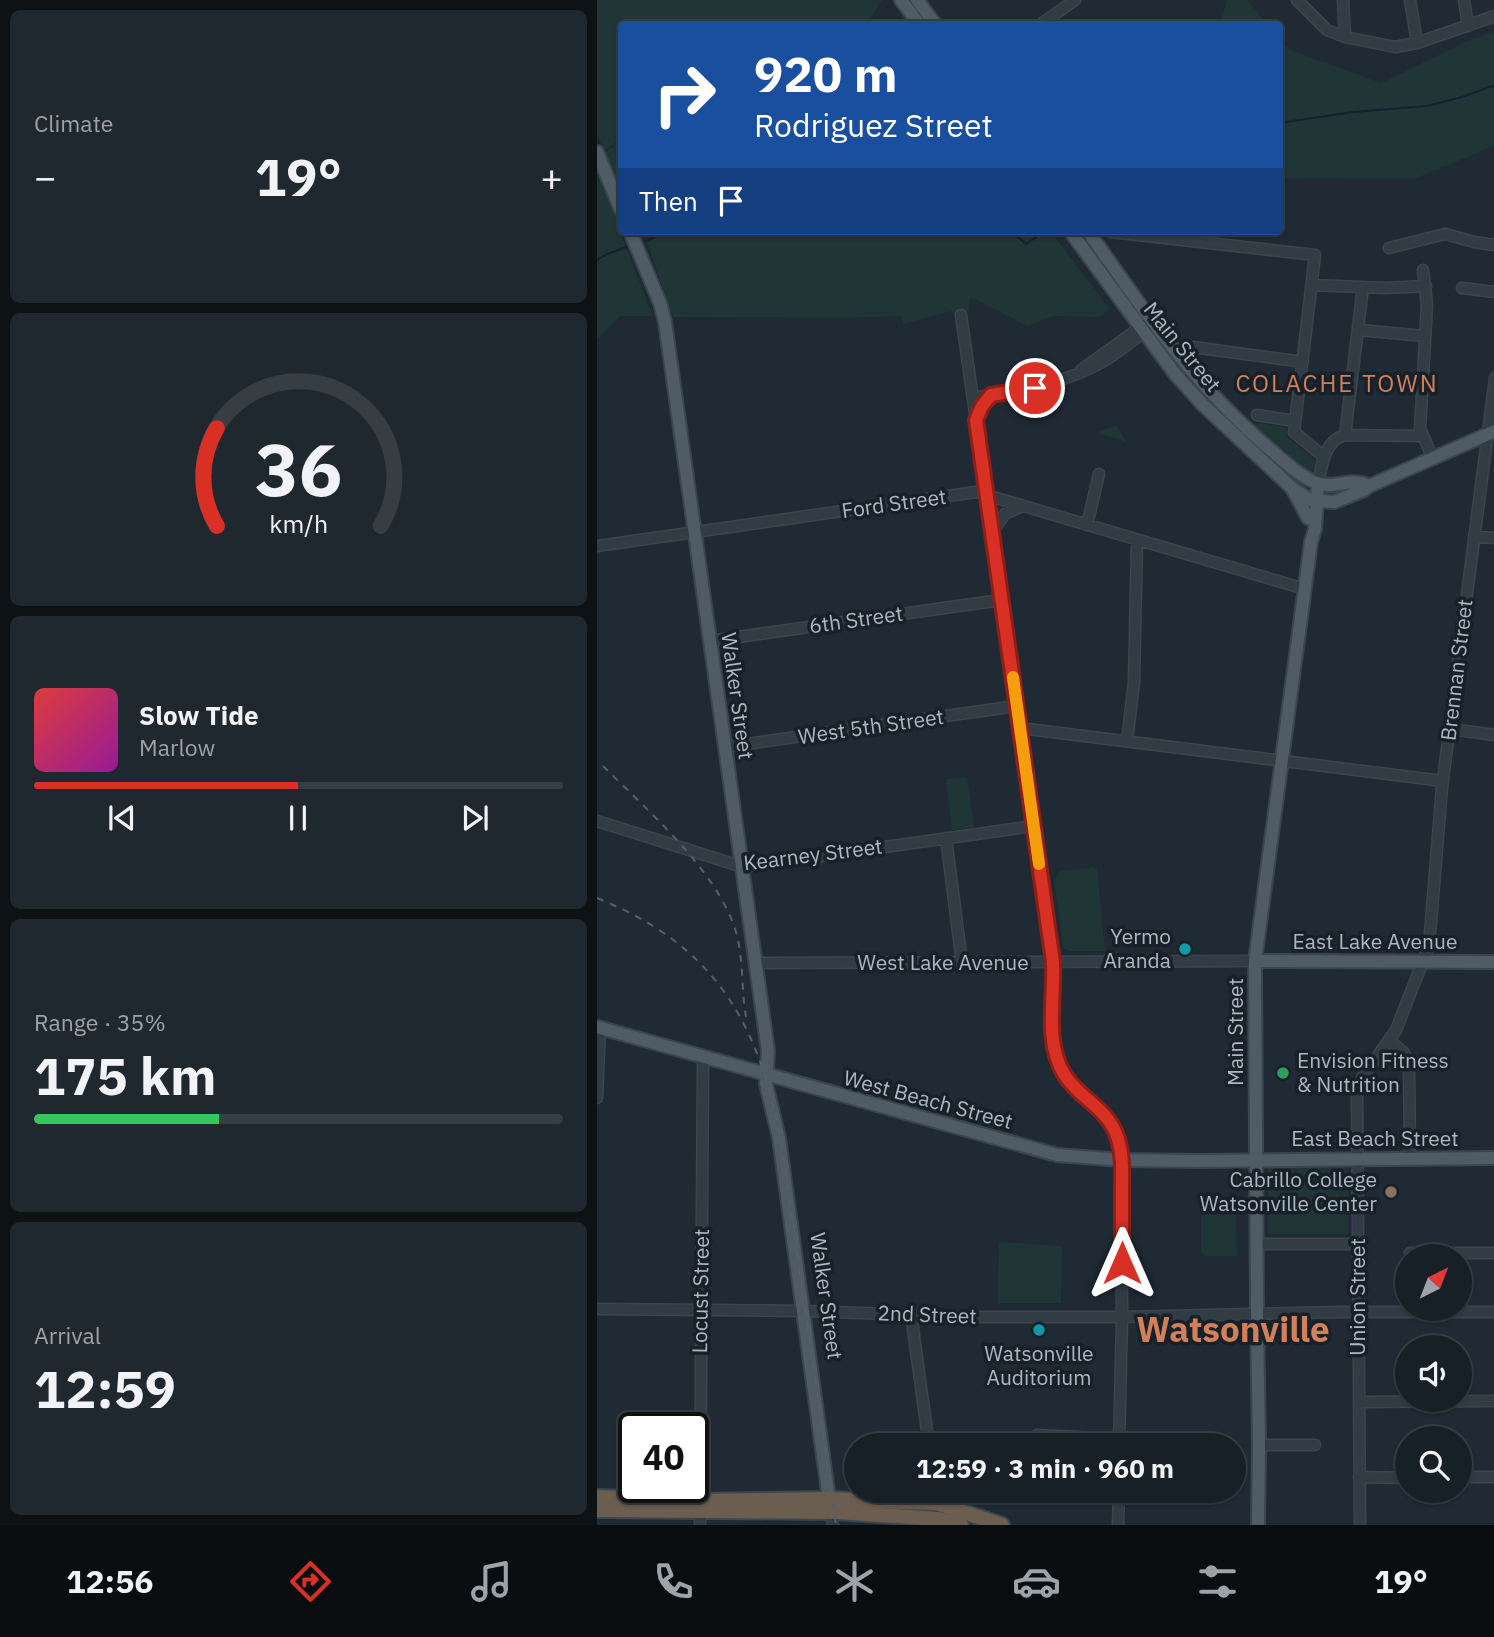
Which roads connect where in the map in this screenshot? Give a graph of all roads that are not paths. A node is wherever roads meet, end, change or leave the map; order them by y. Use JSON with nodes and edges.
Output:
{"nodes":[{"id":1,"x":901,"y":0,"type":"edge"},
{"id":2,"x":917,"y":0,"type":"edge"},
{"id":3,"x":1075,"y":0,"type":"edge"},
{"id":4,"x":1297,"y":0,"type":"edge"},
{"id":5,"x":1343,"y":0,"type":"edge"},
{"id":6,"x":1410,"y":0,"type":"edge"},
{"id":7,"x":1464,"y":0,"type":"edge"},
{"id":8,"x":1494,"y":16,"type":"edge"},
{"id":9,"x":917,"y":21,"type":"edge"},
{"id":10,"x":933,"y":21,"type":"edge"},
{"id":11,"x":1045,"y":21,"type":"edge"},
{"id":12,"x":1468,"y":26,"type":"junction"},
{"id":13,"x":1345,"y":37,"type":"junction"},
{"id":14,"x":1417,"y":43,"type":"junction"},
{"id":15,"x":597,"y":152,"type":"edge"},
{"id":16,"x":618,"y":203,"type":"edge"},
{"id":17,"x":632,"y":235,"type":"edge"},
{"id":18,"x":1073,"y":235,"type":"edge"},
{"id":19,"x":1090,"y":235,"type":"edge"},
{"id":20,"x":1138,"y":235,"type":"edge"},
{"id":21,"x":1494,"y":245,"type":"edge"},
{"id":22,"x":1389,"y":248,"type":"dead end"},
{"id":23,"x":1423,"y":270,"type":"dead end"},
{"id":24,"x":1312,"y":285,"type":"junction"},
{"id":25,"x":1425,"y":286,"type":"junction"},
{"id":26,"x":1363,"y":287,"type":"junction"},
{"id":27,"x":1462,"y":288,"type":"dead end"},
{"id":28,"x":1494,"y":292,"type":"edge"},
{"id":29,"x":961,"y":315,"type":"dead end"},
{"id":30,"x":1145,"y":326,"type":"junction"},
{"id":31,"x":1359,"y":330,"type":"junction"},
{"id":32,"x":1425,"y":336,"type":"junction"},
{"id":33,"x":1193,"y":347,"type":"dead end"},
{"id":34,"x":1303,"y":362,"type":"junction"},
{"id":35,"x":1494,"y":378,"type":"edge"},
{"id":36,"x":991,"y":395,"type":"junction"},
{"id":37,"x":973,"y":398,"type":"junction"},
{"id":38,"x":1257,"y":415,"type":"dead end"},
{"id":39,"x":976,"y":420,"type":"junction"},
{"id":40,"x":1295,"y":421,"type":"junction"},
{"id":41,"x":1491,"y":433,"type":"edge"},
{"id":42,"x":1345,"y":435,"type":"junction"},
{"id":43,"x":1421,"y":436,"type":"junction"},
{"id":44,"x":1324,"y":457,"type":"junction"},
{"id":45,"x":1433,"y":458,"type":"junction"},
{"id":46,"x":1099,"y":474,"type":"dead end"},
{"id":47,"x":1318,"y":484,"type":"junction"},
{"id":48,"x":1369,"y":486,"type":"junction"},
{"id":49,"x":1292,"y":488,"type":"junction"},
{"id":50,"x":986,"y":495,"type":"junction"},
{"id":51,"x":1314,"y":501,"type":"junction"},
{"id":52,"x":1024,"y":506,"type":"junction"},
{"id":53,"x":1308,"y":518,"type":"junction"},
{"id":54,"x":1087,"y":524,"type":"junction"},
{"id":55,"x":992,"y":532,"type":"junction"},
{"id":56,"x":694,"y":533,"type":"junction"},
{"id":57,"x":1474,"y":536,"type":"junction"},
{"id":58,"x":1494,"y":538,"type":"edge"},
{"id":59,"x":1137,"y":540,"type":"junction"},
{"id":60,"x":1311,"y":541,"type":"junction"},
{"id":61,"x":597,"y":547,"type":"edge"},
{"id":62,"x":1305,"y":589,"type":"junction"},
{"id":63,"x":1001,"y":600,"type":"junction"},
{"id":64,"x":710,"y":641,"type":"junction"},
{"id":65,"x":1017,"y":706,"type":"junction"},
{"id":66,"x":1021,"y":727,"type":"junction"},
{"id":67,"x":1450,"y":729,"type":"junction"},
{"id":68,"x":1494,"y":735,"type":"edge"},
{"id":69,"x":1127,"y":741,"type":"junction"},
{"id":70,"x":725,"y":747,"type":"junction"},
{"id":71,"x":1282,"y":761,"type":"junction"},
{"id":72,"x":1443,"y":781,"type":"junction"},
{"id":73,"x":597,"y":821,"type":"edge"},
{"id":74,"x":1034,"y":826,"type":"junction"},
{"id":75,"x":946,"y":838,"type":"junction"},
{"id":76,"x":743,"y":867,"type":"junction"},
{"id":77,"x":1255,"y":961,"type":"junction"},
{"id":78,"x":1424,"y":961,"type":"junction"},
{"id":79,"x":1053,"y":962,"type":"junction"},
{"id":80,"x":1494,"y":962,"type":"edge"},
{"id":81,"x":756,"y":963,"type":"junction"},
{"id":82,"x":962,"y":963,"type":"junction"},
{"id":83,"x":598,"y":1027,"type":"edge"},
{"id":84,"x":1390,"y":1041,"type":"junction"},
{"id":85,"x":703,"y":1058,"type":"junction"},
{"id":86,"x":766,"y":1075,"type":"junction"},
{"id":87,"x":795,"y":1083,"type":"junction"},
{"id":88,"x":597,"y":1098,"type":"edge"},
{"id":89,"x":778,"y":1101,"type":"junction"},
{"id":90,"x":1411,"y":1158,"type":"junction"},
{"id":91,"x":1494,"y":1158,"type":"edge"},
{"id":92,"x":1257,"y":1159,"type":"junction"},
{"id":93,"x":1358,"y":1159,"type":"junction"},
{"id":94,"x":1122,"y":1160,"type":"junction"},
{"id":95,"x":1257,"y":1244,"type":"junction"},
{"id":96,"x":1359,"y":1244,"type":"junction"},
{"id":97,"x":1472,"y":1253,"type":"edge"},
{"id":98,"x":1494,"y":1253,"type":"edge"},
{"id":99,"x":597,"y":1309,"type":"edge"},
{"id":100,"x":700,"y":1311,"type":"junction"},
{"id":101,"x":806,"y":1311,"type":"junction"},
{"id":102,"x":1358,"y":1312,"type":"junction"},
{"id":103,"x":1494,"y":1312,"type":"edge"},
{"id":104,"x":911,"y":1314,"type":"junction"},
{"id":105,"x":1257,"y":1315,"type":"junction"},
{"id":106,"x":1122,"y":1317,"type":"junction"},
{"id":107,"x":1494,"y":1401,"type":"edge"},
{"id":108,"x":1359,"y":1402,"type":"junction"},
{"id":109,"x":927,"y":1433,"type":"edge"},
{"id":110,"x":1119,"y":1433,"type":"edge"},
{"id":111,"x":1259,"y":1445,"type":"junction"},
{"id":112,"x":1315,"y":1445,"type":"dead end"},
{"id":113,"x":1359,"y":1477,"type":"junction"},
{"id":114,"x":1472,"y":1477,"type":"edge"},
{"id":115,"x":1494,"y":1477,"type":"edge"},
{"id":116,"x":1395,"y":1478,"type":"edge"},
{"id":117,"x":597,"y":1497,"type":"edge"},
{"id":118,"x":895,"y":1503,"type":"edge"},
{"id":119,"x":950,"y":1503,"type":"edge"},
{"id":120,"x":1119,"y":1503,"type":"edge"},
{"id":121,"x":597,"y":1510,"type":"edge"},
{"id":122,"x":834,"y":1512,"type":"edge"},
{"id":123,"x":700,"y":1513,"type":"edge"},
{"id":124,"x":953,"y":1524,"type":"edge"},
{"id":125,"x":1002,"y":1525,"type":"edge"},
{"id":126,"x":1118,"y":1525,"type":"edge"},
{"id":127,"x":1258,"y":1525,"type":"edge"},
{"id":128,"x":1360,"y":1525,"type":"edge"}],
"edges":[{"from":1,"to":9,"type":"main road"},
{"from":2,"to":10,"type":"main road"},
{"from":3,"to":11,"type":"street"},
{"from":4,"to":13,"type":"street"},
{"from":5,"to":13,"type":"street"},
{"from":6,"to":14,"type":"street"},
{"from":7,"to":12,"type":"street"},
{"from":8,"to":12,"type":"street"},
{"from":12,"to":14,"type":"street"},
{"from":13,"to":14,"type":"street"},
{"from":15,"to":16,"type":"main road"},
{"from":17,"to":56,"type":"main road","name":"Walker Street"},
{"from":18,"to":30,"type":"main road","name":"Main Street"},
{"from":19,"to":30,"type":"main road","name":"Main Street"},
{"from":20,"to":24,"type":"street"},
{"from":21,"to":22,"type":"street"},
{"from":23,"to":25,"type":"street"},
{"from":24,"to":26,"type":"street"},
{"from":24,"to":34,"type":"street"},
{"from":25,"to":26,"type":"street"},
{"from":25,"to":32,"type":"street"},
{"from":26,"to":31,"type":"street"},
{"from":27,"to":28,"type":"street"},
{"from":29,"to":37,"type":"street"},
{"from":30,"to":36,"type":"street"},
{"from":30,"to":47,"type":"main road","name":"Main Street"},
{"from":30,"to":49,"type":"main road","name":"Main Street"},
{"from":31,"to":32,"type":"street"},
{"from":31,"to":42,"type":"street"},
{"from":32,"to":43,"type":"street"},
{"from":33,"to":34,"type":"street"},
{"from":34,"to":40,"type":"street"},
{"from":35,"to":41,"type":"street","name":"Brennan Street"},
{"from":36,"to":37,"type":"street"},
{"from":36,"to":39,"type":"street"},
{"from":37,"to":39,"type":"street"},
{"from":38,"to":40,"type":"street"},
{"from":39,"to":50,"type":"street"},
{"from":40,"to":44,"type":"street"},
{"from":41,"to":45,"type":"main road"},
{"from":41,"to":57,"type":"street","name":"Brennan Street"},
{"from":42,"to":43,"type":"street"},
{"from":42,"to":44,"type":"street"},
{"from":43,"to":45,"type":"street"},
{"from":44,"to":47,"type":"street"},
{"from":45,"to":48,"type":"main road"},
{"from":46,"to":54,"type":"street"},
{"from":47,"to":48,"type":"main road"},
{"from":47,"to":51,"type":"main road","name":"Main Street"},
{"from":48,"to":51,"type":"main road"},
{"from":49,"to":51,"type":"main road","name":"Main Street"},
{"from":49,"to":53,"type":"main road"},
{"from":50,"to":52,"type":"street","name":"Ford Street"},
{"from":50,"to":55,"type":"street"},
{"from":50,"to":56,"type":"street","name":"Ford Street"},
{"from":51,"to":53,"type":"main road","name":"Main Street"},
{"from":51,"to":60,"type":"main road","name":"Main Street"},
{"from":52,"to":54,"type":"street","name":"Ford Street"},
{"from":52,"to":55,"type":"street"},
{"from":53,"to":60,"type":"main road","name":"Main Street"},
{"from":54,"to":59,"type":"street","name":"Ford Street"},
{"from":55,"to":63,"type":"street"},
{"from":56,"to":61,"type":"street","name":"Ford Street"},
{"from":56,"to":64,"type":"main road","name":"Walker Street"},
{"from":57,"to":58,"type":"street"},
{"from":57,"to":67,"type":"street","name":"Brennan Street"},
{"from":59,"to":62,"type":"street","name":"Ford Street"},
{"from":59,"to":69,"type":"street"},
{"from":60,"to":62,"type":"main road","name":"Main Street"},
{"from":62,"to":71,"type":"main road","name":"Main Street"},
{"from":63,"to":64,"type":"street","name":"6th Street"},
{"from":63,"to":65,"type":"street"},
{"from":64,"to":70,"type":"main road","name":"Walker Street"},
{"from":65,"to":66,"type":"street"},
{"from":65,"to":70,"type":"street","name":"West 5th Street"},
{"from":66,"to":69,"type":"street"},
{"from":66,"to":74,"type":"street"},
{"from":67,"to":68,"type":"street"},
{"from":67,"to":72,"type":"street","name":"Brennan Street"},
{"from":69,"to":71,"type":"street"},
{"from":70,"to":76,"type":"main road","name":"Walker Street"},
{"from":71,"to":72,"type":"street"},
{"from":71,"to":77,"type":"main road","name":"Main Street"},
{"from":72,"to":78,"type":"street","name":"Brennan Street"},
{"from":73,"to":76,"type":"street","name":"Kearney Street"},
{"from":74,"to":75,"type":"street","name":"Kearney Street"},
{"from":74,"to":79,"type":"street"},
{"from":75,"to":76,"type":"street","name":"Kearney Street"},
{"from":75,"to":82,"type":"street"},
{"from":76,"to":81,"type":"main road","name":"Walker Street"},
{"from":77,"to":78,"type":"main road","name":"East Lake Avenue"},
{"from":77,"to":79,"type":"street","name":"West Lake Avenue"},
{"from":77,"to":92,"type":"main road","name":"Main Street"},
{"from":78,"to":80,"type":"main road","name":"East Lake Avenue"},
{"from":78,"to":84,"type":"street","name":"Union Street"},
{"from":79,"to":82,"type":"street","name":"West Lake Avenue"},
{"from":79,"to":94,"type":"street"},
{"from":81,"to":82,"type":"street","name":"West Lake Avenue"},
{"from":81,"to":86,"type":"main road","name":"Walker Street"},
{"from":83,"to":85,"type":"main road","name":"West Beach Street"},
{"from":83,"to":88,"type":"street"},
{"from":84,"to":90,"type":"street"},
{"from":84,"to":93,"type":"street","name":"Union Street"},
{"from":85,"to":86,"type":"main road","name":"West Beach Street"},
{"from":85,"to":100,"type":"street","name":"Locust Street"},
{"from":86,"to":87,"type":"main road","name":"West Beach Street"},
{"from":86,"to":89,"type":"main road","name":"Walker Street"},
{"from":86,"to":101,"type":"main road","name":"Walker Street"},
{"from":87,"to":89,"type":"main road"},
{"from":87,"to":94,"type":"main road","name":"West Beach Street"},
{"from":89,"to":101,"type":"main road","name":"Walker Street"},
{"from":90,"to":91,"type":"main road","name":"East Beach Street"},
{"from":90,"to":93,"type":"main road","name":"East Beach Street"},
{"from":92,"to":93,"type":"main road","name":"East Beach Street"},
{"from":92,"to":94,"type":"main road","name":"West Beach Street"},
{"from":92,"to":95,"type":"main road","name":"Main Street"},
{"from":93,"to":96,"type":"street","name":"Union Street"},
{"from":94,"to":106,"type":"street"},
{"from":95,"to":96,"type":"street"},
{"from":95,"to":105,"type":"main road","name":"Main Street"},
{"from":96,"to":102,"type":"street","name":"Union Street"},
{"from":97,"to":98,"type":"street"},
{"from":99,"to":100,"type":"street","name":"2nd Street"},
{"from":100,"to":101,"type":"street","name":"2nd Street"},
{"from":100,"to":123,"type":"street","name":"Locust Street"},
{"from":101,"to":104,"type":"street","name":"2nd Street"},
{"from":101,"to":122,"type":"main road","name":"Walker Street"},
{"from":102,"to":103,"type":"street","name":"2nd Street"},
{"from":102,"to":105,"type":"street","name":"2nd Street"},
{"from":102,"to":108,"type":"street","name":"Union Street"},
{"from":104,"to":106,"type":"street","name":"2nd Street"},
{"from":104,"to":109,"type":"street"},
{"from":105,"to":106,"type":"street","name":"2nd Street"},
{"from":105,"to":111,"type":"main road","name":"Main Street"},
{"from":106,"to":110,"type":"street"},
{"from":107,"to":108,"type":"street"},
{"from":108,"to":113,"type":"street","name":"Union Street"},
{"from":111,"to":112,"type":"street"},
{"from":111,"to":127,"type":"main road","name":"Main Street"},
{"from":113,"to":116,"type":"street"},
{"from":113,"to":128,"type":"street","name":"Union Street"},
{"from":114,"to":115,"type":"street"},
{"from":117,"to":123,"type":"highway"},
{"from":118,"to":122,"type":"highway"},
{"from":119,"to":125,"type":"highway"},
{"from":120,"to":126,"type":"street"},
{"from":121,"to":123,"type":"highway"},
{"from":122,"to":123,"type":"highway"},
{"from":122,"to":124,"type":"highway"}]}
